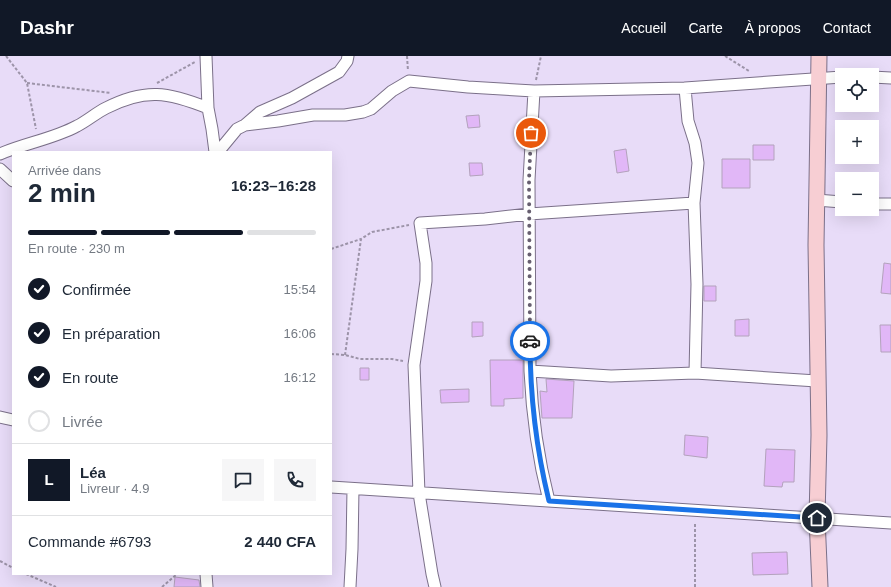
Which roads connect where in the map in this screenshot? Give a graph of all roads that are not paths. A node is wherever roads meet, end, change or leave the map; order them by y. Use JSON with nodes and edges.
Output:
{"nodes":[{"id":1,"x":348,"y":56,"type":"edge"},
{"id":2,"x":819,"y":56,"type":"edge"},
{"id":3,"x":202,"y":58,"type":"edge"},
{"id":4,"x":835,"y":77,"type":"edge"},
{"id":5,"x":879,"y":77,"type":"edge"},
{"id":6,"x":818,"y":78,"type":"junction"},
{"id":7,"x":891,"y":78,"type":"edge"},
{"id":8,"x":685,"y":88,"type":"junction"},
{"id":9,"x":534,"y":91,"type":"junction"},
{"id":10,"x":208,"y":108,"type":"junction"},
{"id":11,"x":245,"y":125,"type":"junction"},
{"id":12,"x":217,"y":151,"type":"edge"},
{"id":13,"x":218,"y":151,"type":"edge"},
{"id":14,"x":0,"y":154,"type":"edge"},
{"id":15,"x":0,"y":169,"type":"edge"},
{"id":16,"x":12,"y":180,"type":"edge"},
{"id":17,"x":816,"y":200,"type":"junction"},
{"id":18,"x":835,"y":201,"type":"edge"},
{"id":19,"x":694,"y":204,"type":"junction"},
{"id":20,"x":879,"y":204,"type":"edge"},
{"id":21,"x":891,"y":204,"type":"edge"},
{"id":22,"x":529,"y":214,"type":"junction"},
{"id":23,"x":530,"y":371,"type":"junction"},
{"id":24,"x":695,"y":373,"type":"junction"},
{"id":25,"x":817,"y":381,"type":"junction"},
{"id":26,"x":0,"y":417,"type":"edge"},
{"id":27,"x":12,"y":420,"type":"edge"},
{"id":28,"x":332,"y":488,"type":"edge"},
{"id":29,"x":353,"y":489,"type":"junction"},
{"id":30,"x":419,"y":493,"type":"junction"},
{"id":31,"x":549,"y":501,"type":"junction"},
{"id":32,"x":817,"y":518,"type":"junction"},
{"id":33,"x":891,"y":523,"type":"edge"},
{"id":34,"x":206,"y":575,"type":"edge"},
{"id":35,"x":207,"y":587,"type":"edge"},
{"id":36,"x":350,"y":587,"type":"edge"},
{"id":37,"x":435,"y":587,"type":"edge"},
{"id":38,"x":820,"y":587,"type":"edge"}],
"edges":[{"from":1,"to":11,"type":"street"},
{"from":2,"to":6,"type":"street"},
{"from":3,"to":10,"type":"street"},
{"from":4,"to":6,"type":"street"},
{"from":5,"to":7,"type":"street"},
{"from":6,"to":8,"type":"street"},
{"from":6,"to":17,"type":"street"},
{"from":8,"to":9,"type":"street"},
{"from":8,"to":19,"type":"street"},
{"from":9,"to":11,"type":"street"},
{"from":9,"to":22,"type":"street"},
{"from":10,"to":12,"type":"street"},
{"from":10,"to":14,"type":"street"},
{"from":11,"to":13,"type":"street"},
{"from":15,"to":16,"type":"street"},
{"from":17,"to":18,"type":"street"},
{"from":17,"to":25,"type":"street"},
{"from":19,"to":22,"type":"street"},
{"from":19,"to":24,"type":"street"},
{"from":20,"to":21,"type":"street"},
{"from":22,"to":23,"type":"street"},
{"from":22,"to":30,"type":"street"},
{"from":23,"to":24,"type":"street"},
{"from":23,"to":31,"type":"street"},
{"from":24,"to":25,"type":"street"},
{"from":25,"to":32,"type":"street"},
{"from":26,"to":27,"type":"street"},
{"from":28,"to":29,"type":"street"},
{"from":29,"to":30,"type":"street"},
{"from":29,"to":36,"type":"street"},
{"from":30,"to":31,"type":"street"},
{"from":30,"to":37,"type":"street"},
{"from":31,"to":32,"type":"street"},
{"from":32,"to":33,"type":"street"},
{"from":32,"to":38,"type":"street"},
{"from":34,"to":35,"type":"street"}]}
